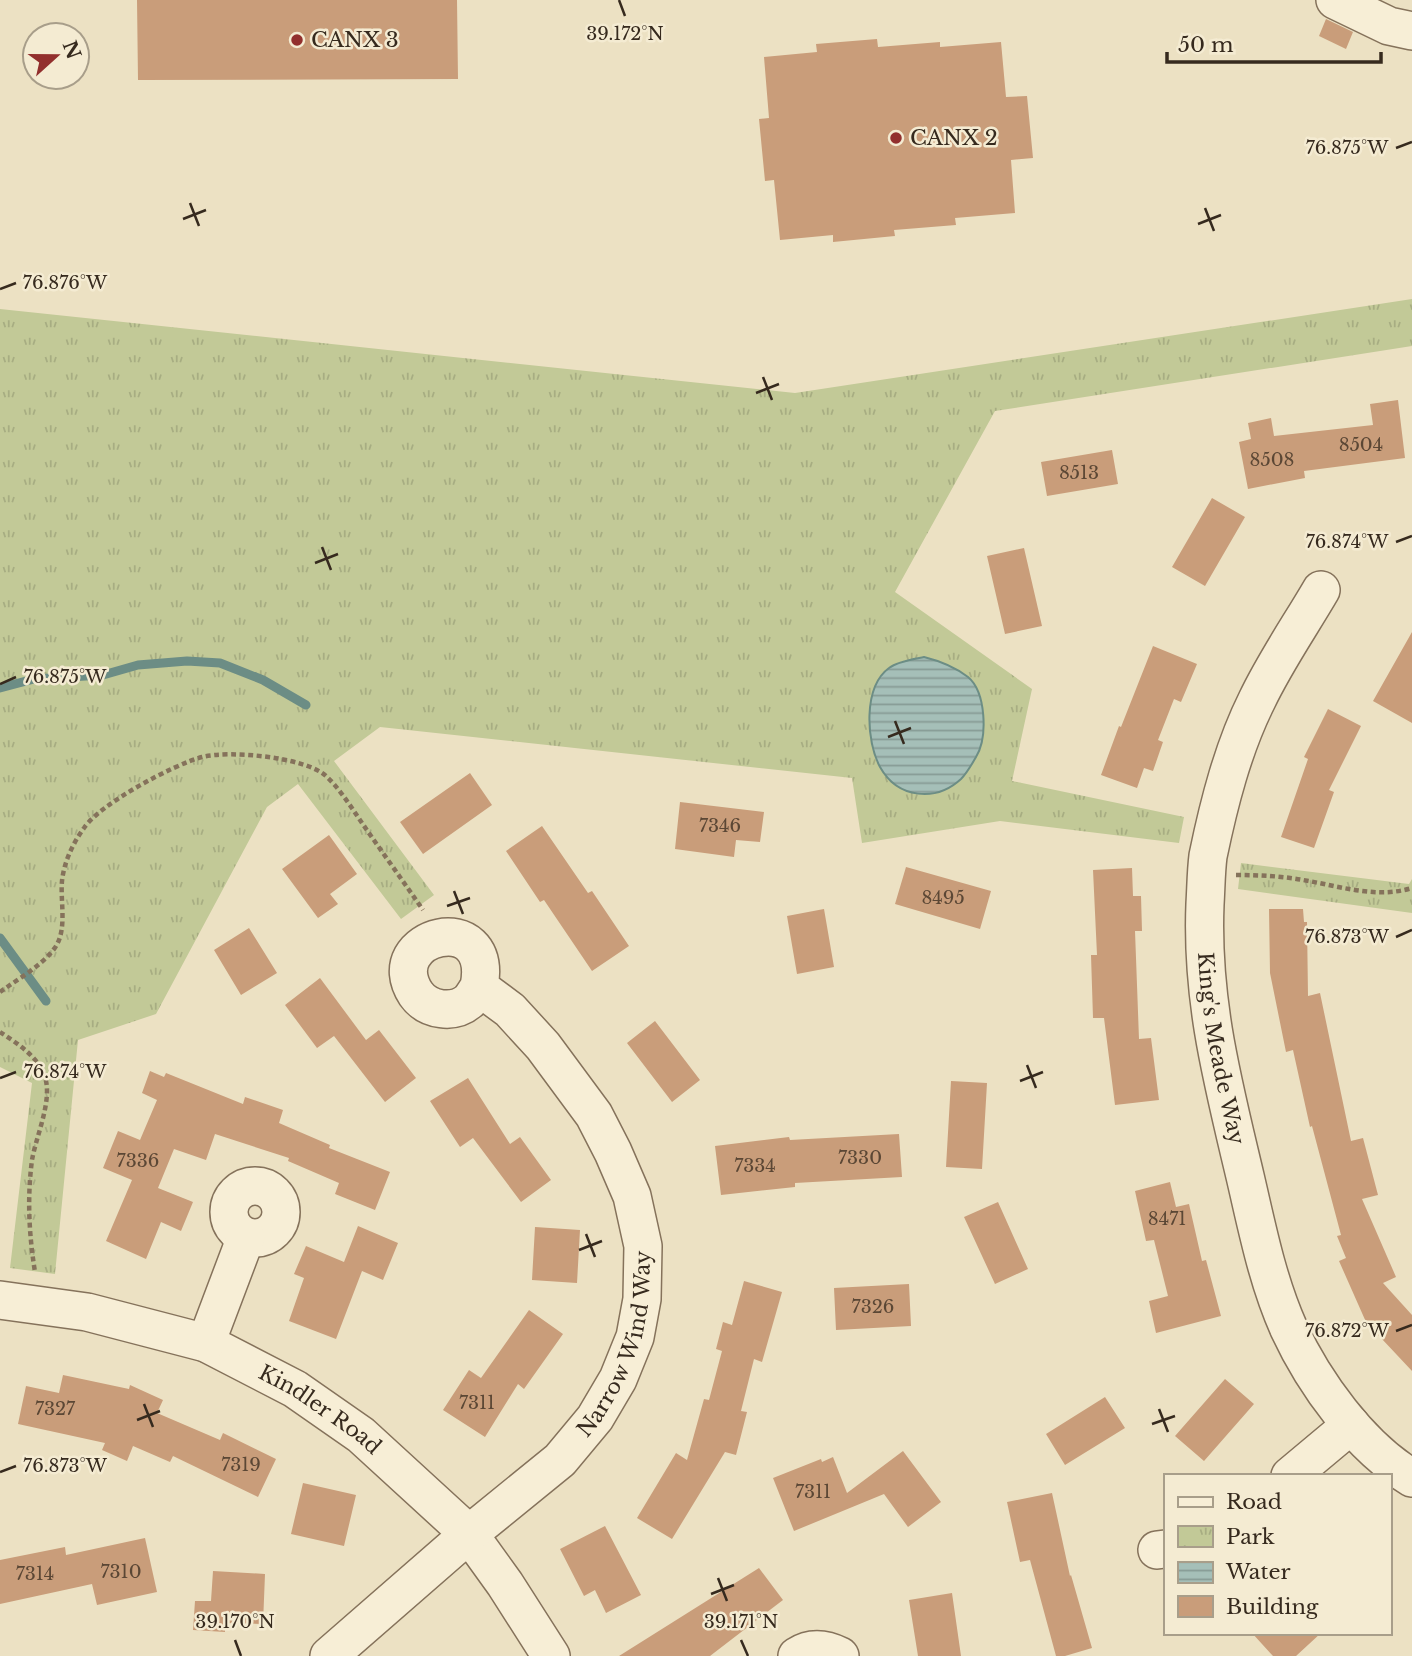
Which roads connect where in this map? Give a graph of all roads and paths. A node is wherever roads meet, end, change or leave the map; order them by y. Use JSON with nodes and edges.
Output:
{"nodes":[{"id":1,"x":1335,"y":0,"type":"edge"},
{"id":2,"x":1412,"y":31,"type":"edge"},
{"id":3,"x":1321,"y":590,"type":"dead end"},
{"id":4,"x":1206,"y":874,"type":"junction"},
{"id":5,"x":1412,"y":888,"type":"edge"},
{"id":6,"x":446,"y":936,"type":"junction"},
{"id":7,"x":479,"y":988,"type":"junction"},
{"id":8,"x":1,"y":992,"type":"edge"},
{"id":9,"x":0,"y":1032,"type":"edge"},
{"id":10,"x":246,"y":1237,"type":"dead end"},
{"id":11,"x":0,"y":1300,"type":"edge"},
{"id":12,"x":40,"y":1304,"type":"junction"},
{"id":13,"x":206,"y":1343,"type":"junction"},
{"id":14,"x":1351,"y":1424,"type":"junction"},
{"id":15,"x":1292,"y":1474,"type":"edge"},
{"id":16,"x":1412,"y":1478,"type":"edge"},
{"id":17,"x":469,"y":1534,"type":"junction"},
{"id":18,"x":329,"y":1656,"type":"edge"},
{"id":19,"x":551,"y":1656,"type":"edge"},
{"id":20,"x":797,"y":1656,"type":"edge"},
{"id":21,"x":840,"y":1656,"type":"edge"}],
"edges":[{"from":1,"to":2,"type":"street"},
{"from":3,"to":4,"type":"street","name":"King's Meade Way"},
{"from":4,"to":5,"type":"path"},
{"from":4,"to":14,"type":"street","name":"King's Meade Way"},
{"from":6,"to":7,"type":"street"},
{"from":6,"to":7,"type":"street"},
{"from":6,"to":8,"type":"path"},
{"from":7,"to":17,"type":"street","name":"Narrow Wind Way"},
{"from":9,"to":12,"type":"path"},
{"from":10,"to":13,"type":"street"},
{"from":11,"to":12,"type":"street","name":"Kindler Road"},
{"from":12,"to":13,"type":"street","name":"Kindler Road"},
{"from":13,"to":17,"type":"street","name":"Kindler Road"},
{"from":14,"to":15,"type":"street"},
{"from":14,"to":16,"type":"street","name":"King's Meade Way"},
{"from":17,"to":18,"type":"street","name":"Narrow Wind Way"},
{"from":17,"to":19,"type":"street","name":"Kindler Road"},
{"from":20,"to":21,"type":"street"}]}
